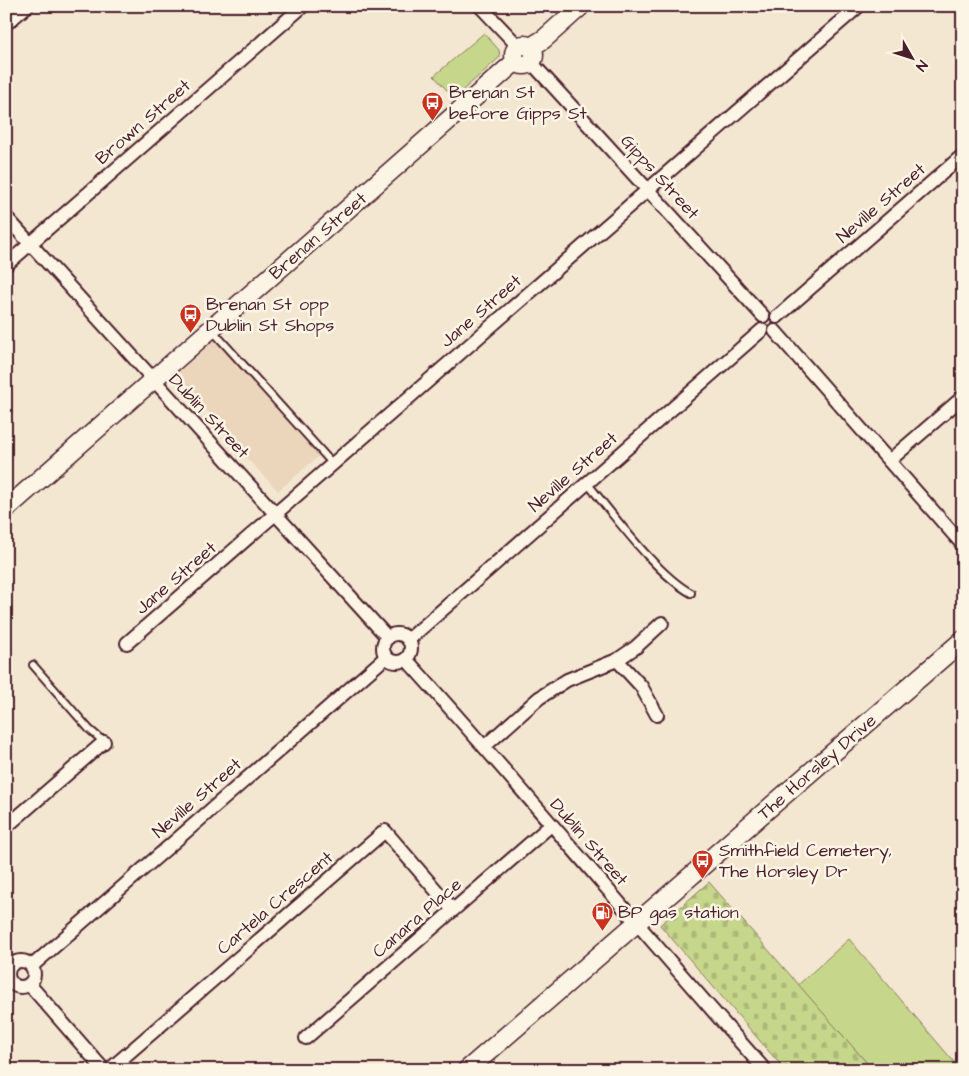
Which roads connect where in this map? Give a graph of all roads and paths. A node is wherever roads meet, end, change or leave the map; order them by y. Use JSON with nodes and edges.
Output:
{"nodes":[{"id":1,"x":26,"y":6,"type":"edge"},
{"id":2,"x":304,"y":6,"type":"edge"},
{"id":3,"x":480,"y":6,"type":"edge"},
{"id":4,"x":581,"y":6,"type":"edge"},
{"id":5,"x":859,"y":6,"type":"edge"},
{"id":6,"x":6,"y":24,"type":"edge"},
{"id":7,"x":524,"y":54,"type":"junction"},
{"id":8,"x":963,"y":155,"type":"edge"},
{"id":9,"x":648,"y":190,"type":"junction"},
{"id":10,"x":6,"y":218,"type":"edge"},
{"id":11,"x":30,"y":244,"type":"junction"},
{"id":12,"x":6,"y":265,"type":"edge"},
{"id":13,"x":763,"y":316,"type":"junction"},
{"id":14,"x":777,"y":317,"type":"junction"},
{"id":15,"x":211,"y":329,"type":"junction"},
{"id":16,"x":762,"y":330,"type":"junction"},
{"id":17,"x":775,"y":331,"type":"junction"},
{"id":18,"x":153,"y":381,"type":"junction"},
{"id":19,"x":963,"y":397,"type":"edge"},
{"id":20,"x":889,"y":461,"type":"junction"},
{"id":21,"x":332,"y":463,"type":"junction"},
{"id":22,"x":587,"y":483,"type":"junction"},
{"id":23,"x":6,"y":509,"type":"edge"},
{"id":24,"x":276,"y":514,"type":"junction"},
{"id":25,"x":963,"y":545,"type":"edge"},
{"id":26,"x":691,"y":593,"type":"dead end"},
{"id":27,"x":662,"y":623,"type":"dead end"},
{"id":28,"x":388,"y":638,"type":"junction"},
{"id":29,"x":408,"y":640,"type":"junction"},
{"id":30,"x":963,"y":640,"type":"edge"},
{"id":31,"x":127,"y":643,"type":"dead end"},
{"id":32,"x":386,"y":657,"type":"junction"},
{"id":33,"x":406,"y":659,"type":"junction"},
{"id":34,"x":617,"y":660,"type":"junction"},
{"id":35,"x":33,"y":665,"type":"dead end"},
{"id":36,"x":657,"y":715,"type":"dead end"},
{"id":37,"x":104,"y":742,"type":"joint"},
{"id":38,"x":485,"y":746,"type":"junction"},
{"id":39,"x":551,"y":825,"type":"junction"},
{"id":40,"x":6,"y":827,"type":"edge"},
{"id":41,"x":453,"y":910,"type":"junction"},
{"id":42,"x":637,"y":924,"type":"junction"},
{"id":43,"x":10,"y":960,"type":"edge"},
{"id":44,"x":32,"y":966,"type":"junction"},
{"id":45,"x":29,"y":984,"type":"junction"},
{"id":46,"x":9,"y":985,"type":"edge"},
{"id":47,"x":306,"y":1038,"type":"dead end"},
{"id":48,"x":104,"y":1070,"type":"edge"},
{"id":49,"x":109,"y":1070,"type":"edge"},
{"id":50,"x":467,"y":1070,"type":"edge"},
{"id":51,"x":765,"y":1070,"type":"edge"}],
"edges":[{"from":1,"to":6,"type":"street"},
{"from":2,"to":11,"type":"street","name":"Brown Street"},
{"from":3,"to":7,"type":"street","name":"Gipps Street"},
{"from":4,"to":7,"type":"street","name":"Brenan Street"},
{"from":5,"to":9,"type":"street","name":"Jane Street"},
{"from":7,"to":9,"type":"street","name":"Gipps Street"},
{"from":7,"to":15,"type":"street","name":"Brenan Street"},
{"from":8,"to":14,"type":"street","name":"Neville Street"},
{"from":9,"to":13,"type":"street","name":"Gipps Street"},
{"from":9,"to":21,"type":"street","name":"Jane Street"},
{"from":10,"to":11,"type":"street","name":"Dublin Street"},
{"from":11,"to":12,"type":"street","name":"Brown Street"},
{"from":11,"to":18,"type":"street","name":"Dublin Street"},
{"from":13,"to":14,"type":"street"},
{"from":13,"to":16,"type":"street"},
{"from":14,"to":17,"type":"street"},
{"from":15,"to":18,"type":"street","name":"Brenan Street"},
{"from":15,"to":21,"type":"lane"},
{"from":16,"to":17,"type":"street"},
{"from":16,"to":22,"type":"street","name":"Neville Street"},
{"from":17,"to":20,"type":"street"},
{"from":18,"to":23,"type":"street","name":"Brenan Street"},
{"from":18,"to":24,"type":"street","name":"Dublin Street"},
{"from":19,"to":20,"type":"street"},
{"from":20,"to":25,"type":"street"},
{"from":21,"to":24,"type":"street","name":"Jane Street"},
{"from":22,"to":26,"type":"lane"},
{"from":22,"to":29,"type":"street","name":"Neville Street"},
{"from":24,"to":28,"type":"street","name":"Dublin Street"},
{"from":24,"to":31,"type":"street","name":"Jane Street"},
{"from":27,"to":34,"type":"street"},
{"from":28,"to":29,"type":"street"},
{"from":28,"to":32,"type":"street"},
{"from":29,"to":33,"type":"street"},
{"from":30,"to":42,"type":"street","name":"The Horsley Drive"},
{"from":32,"to":33,"type":"street"},
{"from":32,"to":44,"type":"street","name":"Neville Street"},
{"from":33,"to":38,"type":"street","name":"Dublin Street"},
{"from":34,"to":36,"type":"street"},
{"from":34,"to":38,"type":"street"},
{"from":35,"to":37,"type":"lane"},
{"from":37,"to":40,"type":"street"},
{"from":38,"to":39,"type":"street","name":"Dublin Street"},
{"from":39,"to":41,"type":"street","name":"Canara Place"},
{"from":39,"to":42,"type":"street","name":"Dublin Street"},
{"from":41,"to":47,"type":"street","name":"Canara Place"},
{"from":41,"to":49,"type":"street","name":"Cartela Crescent"},
{"from":42,"to":50,"type":"street","name":"The Horsley Drive"},
{"from":42,"to":51,"type":"street","name":"Dublin Street"},
{"from":43,"to":44,"type":"street"},
{"from":43,"to":46,"type":"street"},
{"from":44,"to":45,"type":"street"},
{"from":45,"to":46,"type":"street"},
{"from":45,"to":48,"type":"street"}]}
